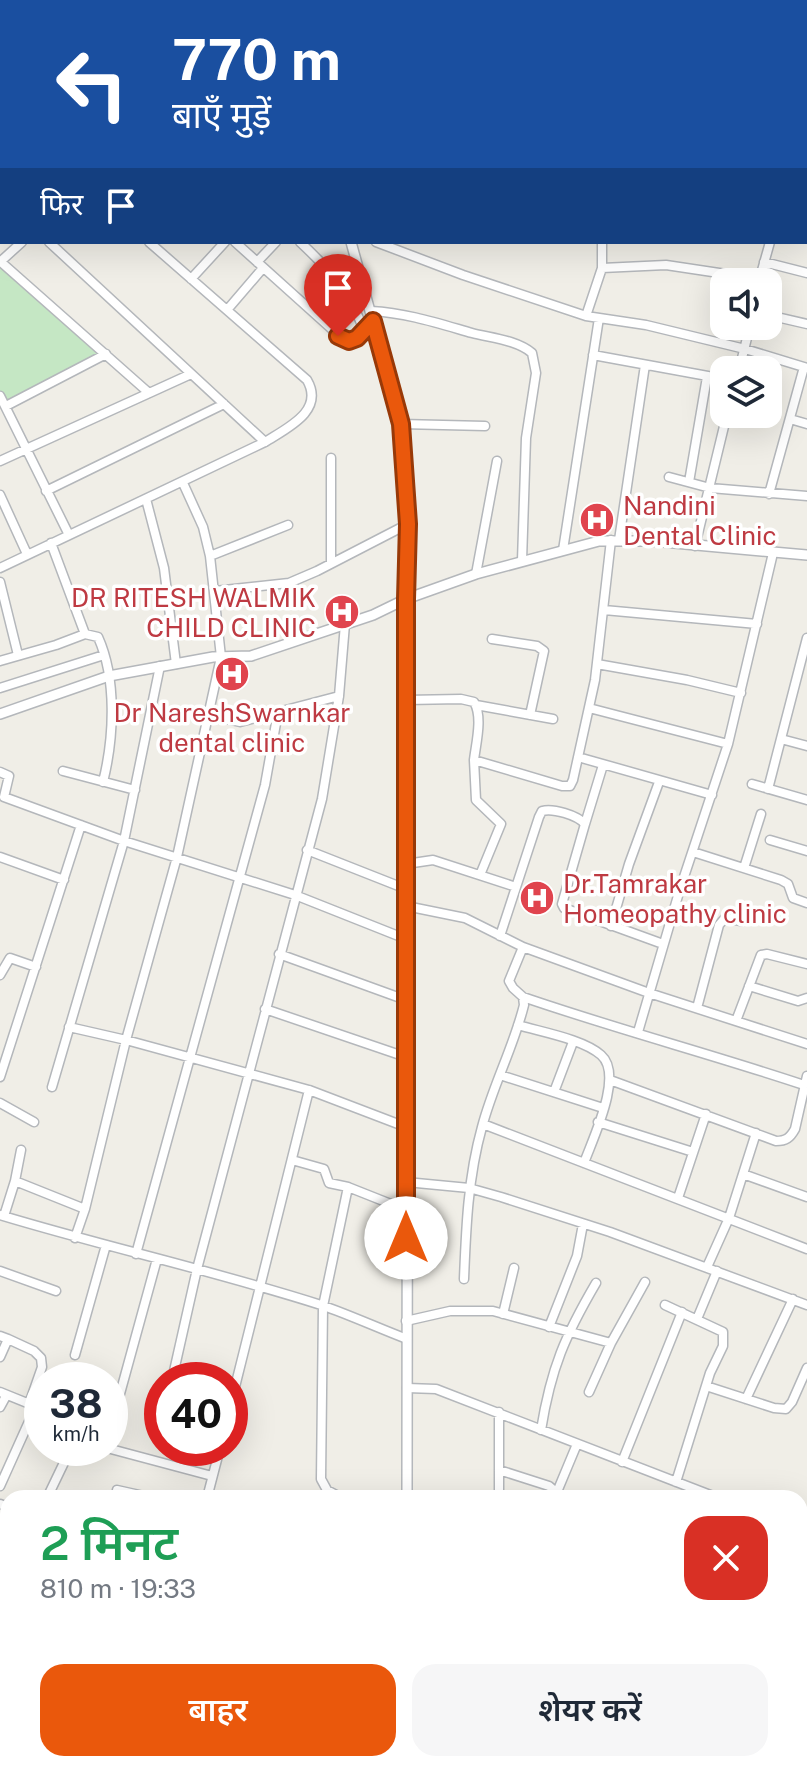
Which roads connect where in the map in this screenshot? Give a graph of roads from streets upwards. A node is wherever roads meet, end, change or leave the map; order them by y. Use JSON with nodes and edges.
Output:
{"nodes":[{"id":1,"x":20,"y":244,"type":"edge"},
{"id":2,"x":51,"y":244,"type":"edge"},
{"id":3,"x":151,"y":244,"type":"edge"},
{"id":4,"x":223,"y":244,"type":"edge"},
{"id":5,"x":237,"y":244,"type":"edge"},
{"id":6,"x":275,"y":244,"type":"edge"},
{"id":7,"x":302,"y":244,"type":"edge"},
{"id":8,"x":352,"y":244,"type":"edge"},
{"id":9,"x":381,"y":244,"type":"edge"},
{"id":10,"x":602,"y":244,"type":"edge"},
{"id":11,"x":769,"y":244,"type":"edge"},
{"id":12,"x":0,"y":262,"type":"edge"},
{"id":13,"x":764,"y":262,"type":"junction"},
{"id":14,"x":260,"y":265,"type":"junction"},
{"id":15,"x":602,"y":268,"type":"junction"},
{"id":16,"x":762,"y":268,"type":"edge"},
{"id":17,"x":710,"y":273,"type":"edge"},
{"id":18,"x":807,"y":273,"type":"edge"},
{"id":19,"x":191,"y":279,"type":"junction"},
{"id":20,"x":227,"y":310,"type":"junction"},
{"id":21,"x":372,"y":316,"type":"junction"},
{"id":22,"x":586,"y":316,"type":"junction"},
{"id":23,"x":599,"y":318,"type":"junction"},
{"id":24,"x":782,"y":318,"type":"edge"},
{"id":25,"x":807,"y":324,"type":"edge"},
{"id":26,"x":364,"y":330,"type":"junction"},
{"id":27,"x":747,"y":340,"type":"edge"},
{"id":28,"x":745,"y":349,"type":"junction"},
{"id":29,"x":106,"y":354,"type":"junction"},
{"id":30,"x":593,"y":355,"type":"junction"},
{"id":31,"x":743,"y":356,"type":"edge"},
{"id":32,"x":645,"y":365,"type":"junction"},
{"id":33,"x":806,"y":367,"type":"edge"},
{"id":34,"x":191,"y":374,"type":"junction"},
{"id":35,"x":707,"y":377,"type":"junction"},
{"id":36,"x":710,"y":377,"type":"edge"},
{"id":37,"x":149,"y":393,"type":"junction"},
{"id":38,"x":0,"y":396,"type":"edge"},
{"id":39,"x":224,"y":404,"type":"junction"},
{"id":40,"x":6,"y":406,"type":"junction"},
{"id":41,"x":790,"y":419,"type":"junction"},
{"id":42,"x":401,"y":424,"type":"junction"},
{"id":43,"x":807,"y":424,"type":"edge"},
{"id":44,"x":485,"y":426,"type":"dead end"},
{"id":45,"x":723,"y":428,"type":"edge"},
{"id":46,"x":265,"y":442,"type":"junction"},
{"id":47,"x":25,"y":449,"type":"junction"},
{"id":48,"x":331,"y":458,"type":"dead end"},
{"id":49,"x":0,"y":461,"type":"edge"},
{"id":50,"x":497,"y":461,"type":"dead end"},
{"id":51,"x":669,"y":477,"type":"dead end"},
{"id":52,"x":689,"y":482,"type":"junction"},
{"id":53,"x":183,"y":483,"type":"junction"},
{"id":54,"x":710,"y":488,"type":"junction"},
{"id":55,"x":46,"y":491,"type":"junction"},
{"id":56,"x":769,"y":494,"type":"junction"},
{"id":57,"x":807,"y":496,"type":"edge"},
{"id":58,"x":1,"y":499,"type":"edge"},
{"id":59,"x":146,"y":499,"type":"junction"},
{"id":60,"x":408,"y":524,"type":"junction"},
{"id":61,"x":288,"y":525,"type":"dead end"},
{"id":62,"x":69,"y":535,"type":"junction"},
{"id":63,"x":615,"y":540,"type":"junction"},
{"id":64,"x":51,"y":543,"type":"junction"},
{"id":65,"x":695,"y":546,"type":"junction"},
{"id":66,"x":563,"y":550,"type":"junction"},
{"id":67,"x":773,"y":553,"type":"junction"},
{"id":68,"x":27,"y":554,"type":"junction"},
{"id":69,"x":807,"y":555,"type":"edge"},
{"id":70,"x":210,"y":556,"type":"junction"},
{"id":71,"x":522,"y":561,"type":"junction"},
{"id":72,"x":331,"y":562,"type":"junction"},
{"id":73,"x":0,"y":568,"type":"edge"},
{"id":74,"x":476,"y":574,"type":"junction"},
{"id":75,"x":0,"y":582,"type":"edge"},
{"id":76,"x":215,"y":591,"type":"junction"},
{"id":77,"x":406,"y":599,"type":"junction"},
{"id":78,"x":604,"y":610,"type":"junction"},
{"id":79,"x":345,"y":624,"type":"junction"},
{"id":80,"x":757,"y":624,"type":"junction"},
{"id":81,"x":85,"y":634,"type":"junction"},
{"id":82,"x":492,"y":639,"type":"dead end"},
{"id":83,"x":807,"y":642,"type":"edge"},
{"id":84,"x":18,"y":655,"type":"junction"},
{"id":85,"x":104,"y":655,"type":"junction"},
{"id":86,"x":221,"y":657,"type":"junction"},
{"id":87,"x":0,"y":661,"type":"edge"},
{"id":88,"x":176,"y":664,"type":"junction"},
{"id":89,"x":597,"y":664,"type":"junction"},
{"id":90,"x":160,"y":666,"type":"junction"},
{"id":91,"x":109,"y":676,"type":"junction"},
{"id":92,"x":796,"y":682,"type":"junction"},
{"id":93,"x":807,"y":685,"type":"edge"},
{"id":94,"x":0,"y":688,"type":"edge"},
{"id":95,"x":741,"y":693,"type":"junction"},
{"id":96,"x":339,"y":696,"type":"junction"},
{"id":97,"x":406,"y":700,"type":"junction"},
{"id":98,"x":476,"y":705,"type":"junction"},
{"id":99,"x":589,"y":708,"type":"junction"},
{"id":100,"x":278,"y":712,"type":"junction"},
{"id":101,"x":0,"y":714,"type":"edge"},
{"id":102,"x":208,"y":715,"type":"junction"},
{"id":103,"x":530,"y":715,"type":"junction"},
{"id":104,"x":553,"y":719,"type":"dead end"},
{"id":105,"x":781,"y":739,"type":"junction"},
{"id":106,"x":728,"y":744,"type":"junction"},
{"id":107,"x":807,"y":746,"type":"edge"},
{"id":108,"x":578,"y":757,"type":"junction"},
{"id":109,"x":474,"y":760,"type":"junction"},
{"id":110,"x":603,"y":765,"type":"junction"},
{"id":111,"x":63,"y":771,"type":"dead end"},
{"id":112,"x":0,"y":772,"type":"edge"},
{"id":113,"x":103,"y":782,"type":"junction"},
{"id":114,"x":659,"y":782,"type":"junction"},
{"id":115,"x":752,"y":784,"type":"dead end"},
{"id":116,"x":768,"y":789,"type":"junction"},
{"id":117,"x":135,"y":790,"type":"junction"},
{"id":118,"x":712,"y":795,"type":"junction"},
{"id":119,"x":4,"y":797,"type":"junction"},
{"id":120,"x":807,"y":800,"type":"edge"},
{"id":121,"x":0,"y":807,"type":"edge"},
{"id":122,"x":761,"y":814,"type":"dead end"},
{"id":123,"x":585,"y":824,"type":"junction"},
{"id":124,"x":81,"y":825,"type":"junction"},
{"id":125,"x":770,"y":840,"type":"dead end"},
{"id":126,"x":124,"y":841,"type":"junction"},
{"id":127,"x":307,"y":850,"type":"junction"},
{"id":128,"x":807,"y":851,"type":"edge"},
{"id":129,"x":693,"y":852,"type":"junction"},
{"id":130,"x":0,"y":857,"type":"edge"},
{"id":131,"x":177,"y":857,"type":"junction"},
{"id":132,"x":406,"y":864,"type":"junction"},
{"id":133,"x":744,"y":868,"type":"junction"},
{"id":134,"x":480,"y":875,"type":"junction"},
{"id":135,"x":240,"y":877,"type":"junction"},
{"id":136,"x":64,"y":880,"type":"junction"},
{"id":137,"x":516,"y":887,"type":"junction"},
{"id":138,"x":406,"y":889,"type":"junction"},
{"id":139,"x":295,"y":895,"type":"junction"},
{"id":140,"x":807,"y":903,"type":"edge"},
{"id":141,"x":406,"y":906,"type":"junction"},
{"id":142,"x":741,"y":921,"type":"dead end"},
{"id":143,"x":611,"y":926,"type":"junction"},
{"id":144,"x":500,"y":936,"type":"junction"},
{"id":145,"x":406,"y":939,"type":"junction"},
{"id":146,"x":663,"y":944,"type":"junction"},
{"id":147,"x":523,"y":947,"type":"junction"},
{"id":148,"x":279,"y":954,"type":"junction"},
{"id":149,"x":807,"y":964,"type":"edge"},
{"id":150,"x":36,"y":966,"type":"junction"},
{"id":151,"x":0,"y":975,"type":"edge"},
{"id":152,"x":749,"y":986,"type":"junction"},
{"id":153,"x":649,"y":993,"type":"junction"},
{"id":154,"x":523,"y":997,"type":"junction"},
{"id":155,"x":807,"y":998,"type":"edge"},
{"id":156,"x":406,"y":1000,"type":"junction"},
{"id":157,"x":697,"y":1008,"type":"junction"},
{"id":158,"x":265,"y":1009,"type":"junction"},
{"id":159,"x":736,"y":1021,"type":"junction"},
{"id":160,"x":518,"y":1025,"type":"junction"},
{"id":161,"x":69,"y":1027,"type":"junction"},
{"id":162,"x":638,"y":1032,"type":"junction"},
{"id":163,"x":126,"y":1040,"type":"junction"},
{"id":164,"x":573,"y":1042,"type":"junction"},
{"id":165,"x":807,"y":1044,"type":"edge"},
{"id":166,"x":190,"y":1057,"type":"junction"},
{"id":167,"x":406,"y":1057,"type":"junction"},
{"id":168,"x":248,"y":1073,"type":"junction"},
{"id":169,"x":500,"y":1075,"type":"junction"},
{"id":170,"x":0,"y":1077,"type":"edge"},
{"id":171,"x":610,"y":1080,"type":"junction"},
{"id":172,"x":806,"y":1080,"type":"edge"},
{"id":173,"x":52,"y":1087,"type":"dead end"},
{"id":174,"x":309,"y":1090,"type":"junction"},
{"id":175,"x":554,"y":1092,"type":"junction"},
{"id":176,"x":0,"y":1103,"type":"edge"},
{"id":177,"x":603,"y":1108,"type":"junction"},
{"id":178,"x":706,"y":1114,"type":"junction"},
{"id":179,"x":34,"y":1122,"type":"dead end"},
{"id":180,"x":598,"y":1122,"type":"junction"},
{"id":181,"x":483,"y":1124,"type":"junction"},
{"id":182,"x":406,"y":1127,"type":"junction"},
{"id":183,"x":756,"y":1133,"type":"junction"},
{"id":184,"x":21,"y":1150,"type":"dead end"},
{"id":185,"x":693,"y":1152,"type":"junction"},
{"id":186,"x":292,"y":1160,"type":"junction"},
{"id":187,"x":584,"y":1163,"type":"junction"},
{"id":188,"x":743,"y":1174,"type":"junction"},
{"id":189,"x":15,"y":1181,"type":"junction"},
{"id":190,"x":406,"y":1182,"type":"junction"},
{"id":191,"x":348,"y":1187,"type":"junction"},
{"id":192,"x":469,"y":1188,"type":"junction"},
{"id":193,"x":807,"y":1197,"type":"edge"},
{"id":194,"x":678,"y":1198,"type":"junction"},
{"id":195,"x":82,"y":1209,"type":"junction"},
{"id":196,"x":406,"y":1210,"type":"junction"},
{"id":197,"x":2,"y":1215,"type":"edge"},
{"id":198,"x":729,"y":1218,"type":"junction"},
{"id":199,"x":583,"y":1224,"type":"junction"},
{"id":200,"x":71,"y":1237,"type":"junction"},
{"id":201,"x":106,"y":1245,"type":"junction"},
{"id":202,"x":807,"y":1249,"type":"edge"},
{"id":203,"x":136,"y":1254,"type":"junction"},
{"id":204,"x":157,"y":1259,"type":"junction"},
{"id":205,"x":707,"y":1267,"type":"junction"},
{"id":206,"x":514,"y":1268,"type":"dead end"},
{"id":207,"x":197,"y":1269,"type":"junction"},
{"id":208,"x":0,"y":1271,"type":"edge"},
{"id":209,"x":717,"y":1271,"type":"junction"},
{"id":210,"x":464,"y":1279,"type":"dead end"},
{"id":211,"x":645,"y":1282,"type":"dead end"},
{"id":212,"x":596,"y":1283,"type":"dead end"},
{"id":213,"x":260,"y":1288,"type":"junction"},
{"id":214,"x":56,"y":1291,"type":"dead end"},
{"id":215,"x":793,"y":1299,"type":"junction"},
{"id":216,"x":665,"y":1305,"type":"dead end"},
{"id":217,"x":807,"y":1305,"type":"edge"},
{"id":218,"x":323,"y":1306,"type":"junction"},
{"id":219,"x":682,"y":1312,"type":"junction"},
{"id":220,"x":503,"y":1314,"type":"junction"},
{"id":221,"x":697,"y":1319,"type":"junction"},
{"id":222,"x":406,"y":1321,"type":"junction"},
{"id":223,"x":549,"y":1327,"type":"junction"},
{"id":224,"x":567,"y":1333,"type":"junction"},
{"id":225,"x":4,"y":1338,"type":"edge"},
{"id":226,"x":407,"y":1339,"type":"junction"},
{"id":227,"x":611,"y":1343,"type":"junction"},
{"id":228,"x":75,"y":1355,"type":"dead end"},
{"id":229,"x":0,"y":1357,"type":"edge"},
{"id":230,"x":41,"y":1362,"type":"edge"},
{"id":231,"x":176,"y":1362,"type":"edge"},
{"id":232,"x":241,"y":1362,"type":"edge"},
{"id":233,"x":128,"y":1365,"type":"edge"},
{"id":234,"x":807,"y":1368,"type":"edge"},
{"id":235,"x":706,"y":1386,"type":"junction"},
{"id":236,"x":407,"y":1388,"type":"junction"},
{"id":237,"x":589,"y":1392,"type":"dead end"},
{"id":238,"x":3,"y":1394,"type":"edge"},
{"id":239,"x":746,"y":1399,"type":"junction"},
{"id":240,"x":24,"y":1402,"type":"edge"},
{"id":241,"x":0,"y":1407,"type":"edge"},
{"id":242,"x":499,"y":1412,"type":"junction"},
{"id":243,"x":541,"y":1430,"type":"junction"},
{"id":244,"x":24,"y":1433,"type":"edge"},
{"id":245,"x":577,"y":1444,"type":"junction"},
{"id":246,"x":128,"y":1454,"type":"edge"},
{"id":247,"x":622,"y":1462,"type":"junction"},
{"id":248,"x":62,"y":1466,"type":"edge"},
{"id":249,"x":215,"y":1466,"type":"edge"},
{"id":250,"x":499,"y":1470,"type":"junction"},
{"id":251,"x":212,"y":1476,"type":"junction"},
{"id":252,"x":676,"y":1482,"type":"junction"},
{"id":253,"x":0,"y":1486,"type":"edge"},
{"id":254,"x":687,"y":1487,"type":"junction"},
{"id":255,"x":51,"y":1490,"type":"edge"},
{"id":256,"x":209,"y":1490,"type":"edge"},
{"id":257,"x":327,"y":1490,"type":"edge"},
{"id":258,"x":407,"y":1490,"type":"edge"},
{"id":259,"x":499,"y":1490,"type":"edge"},
{"id":260,"x":553,"y":1490,"type":"edge"},
{"id":261,"x":562,"y":1490,"type":"edge"},
{"id":262,"x":686,"y":1490,"type":"edge"},
{"id":263,"x":695,"y":1490,"type":"edge"}],
"edges":[{"from":1,"to":12,"type":"street"},
{"from":2,"to":34,"type":"street"},
{"from":3,"to":19,"type":"street"},
{"from":4,"to":19,"type":"street"},
{"from":5,"to":14,"type":"street"},
{"from":6,"to":14,"type":"street"},
{"from":7,"to":26,"type":"street"},
{"from":8,"to":21,"type":"street"},
{"from":9,"to":22,"type":"street"},
{"from":10,"to":15,"type":"street"},
{"from":11,"to":13,"type":"street"},
{"from":12,"to":29,"type":"street"},
{"from":13,"to":16,"type":"street"},
{"from":13,"to":18,"type":"street"},
{"from":14,"to":20,"type":"street"},
{"from":14,"to":26,"type":"street"},
{"from":15,"to":17,"type":"street"},
{"from":15,"to":22,"type":"street"},
{"from":19,"to":20,"type":"street"},
{"from":20,"to":46,"type":"street"},
{"from":21,"to":26,"type":"street"},
{"from":21,"to":42,"type":"street"},
{"from":21,"to":71,"type":"street"},
{"from":22,"to":23,"type":"street"},
{"from":23,"to":28,"type":"street"},
{"from":23,"to":30,"type":"street"},
{"from":24,"to":25,"type":"street"},
{"from":27,"to":28,"type":"street"},
{"from":28,"to":31,"type":"street"},
{"from":28,"to":33,"type":"street"},
{"from":29,"to":37,"type":"street"},
{"from":29,"to":40,"type":"street"},
{"from":30,"to":32,"type":"street"},
{"from":30,"to":66,"type":"street"},
{"from":32,"to":35,"type":"street"},
{"from":32,"to":63,"type":"street"},
{"from":33,"to":41,"type":"street"},
{"from":34,"to":37,"type":"street"},
{"from":34,"to":39,"type":"street"},
{"from":35,"to":36,"type":"street"},
{"from":35,"to":52,"type":"street"},
{"from":37,"to":47,"type":"street"},
{"from":38,"to":40,"type":"street"},
{"from":39,"to":46,"type":"street"},
{"from":39,"to":55,"type":"street"},
{"from":40,"to":47,"type":"street"},
{"from":41,"to":43,"type":"street"},
{"from":41,"to":56,"type":"street"},
{"from":42,"to":44,"type":"street"},
{"from":42,"to":60,"type":"street"},
{"from":45,"to":54,"type":"street"},
{"from":46,"to":53,"type":"street"},
{"from":47,"to":49,"type":"street"},
{"from":47,"to":55,"type":"street"},
{"from":48,"to":72,"type":"street"},
{"from":50,"to":74,"type":"street"},
{"from":51,"to":52,"type":"street"},
{"from":52,"to":54,"type":"street"},
{"from":53,"to":59,"type":"street"},
{"from":53,"to":70,"type":"street"},
{"from":54,"to":56,"type":"street"},
{"from":54,"to":65,"type":"street"},
{"from":55,"to":62,"type":"street"},
{"from":56,"to":57,"type":"street"},
{"from":58,"to":68,"type":"street"},
{"from":59,"to":62,"type":"street"},
{"from":59,"to":88,"type":"street"},
{"from":60,"to":72,"type":"street"},
{"from":60,"to":77,"type":"street"},
{"from":61,"to":70,"type":"street"},
{"from":62,"to":64,"type":"street"},
{"from":63,"to":65,"type":"street"},
{"from":63,"to":66,"type":"street"},
{"from":63,"to":78,"type":"street"},
{"from":64,"to":68,"type":"street"},
{"from":64,"to":81,"type":"street"},
{"from":65,"to":67,"type":"street"},
{"from":66,"to":71,"type":"street"},
{"from":67,"to":69,"type":"street"},
{"from":67,"to":80,"type":"street"},
{"from":68,"to":73,"type":"street"},
{"from":70,"to":76,"type":"street"},
{"from":71,"to":74,"type":"street"},
{"from":72,"to":76,"type":"street"},
{"from":74,"to":77,"type":"street"},
{"from":75,"to":84,"type":"street"},
{"from":76,"to":86,"type":"street"},
{"from":77,"to":79,"type":"street"},
{"from":77,"to":97,"type":"street"},
{"from":78,"to":80,"type":"street"},
{"from":78,"to":89,"type":"street"},
{"from":79,"to":86,"type":"street"},
{"from":79,"to":96,"type":"street"},
{"from":80,"to":95,"type":"street"},
{"from":81,"to":84,"type":"street"},
{"from":81,"to":85,"type":"street"},
{"from":82,"to":103,"type":"street"},
{"from":83,"to":92,"type":"street"},
{"from":84,"to":87,"type":"street"},
{"from":85,"to":91,"type":"street"},
{"from":85,"to":94,"type":"street"},
{"from":86,"to":88,"type":"street"},
{"from":86,"to":102,"type":"street"},
{"from":88,"to":90,"type":"street"},
{"from":89,"to":95,"type":"street"},
{"from":89,"to":99,"type":"street"},
{"from":90,"to":91,"type":"street"},
{"from":90,"to":117,"type":"street"},
{"from":91,"to":101,"type":"street"},
{"from":91,"to":113,"type":"street"},
{"from":92,"to":93,"type":"street"},
{"from":92,"to":105,"type":"street"},
{"from":95,"to":106,"type":"street"},
{"from":96,"to":100,"type":"street"},
{"from":96,"to":127,"type":"street"},
{"from":97,"to":98,"type":"street"},
{"from":97,"to":132,"type":"street"},
{"from":98,"to":103,"type":"street"},
{"from":98,"to":109,"type":"street"},
{"from":99,"to":106,"type":"street"},
{"from":99,"to":108,"type":"street"},
{"from":100,"to":102,"type":"street"},
{"from":100,"to":135,"type":"street"},
{"from":102,"to":131,"type":"street"},
{"from":103,"to":104,"type":"street"},
{"from":105,"to":107,"type":"street"},
{"from":105,"to":116,"type":"street"},
{"from":106,"to":118,"type":"street"},
{"from":108,"to":109,"type":"street"},
{"from":108,"to":110,"type":"street"},
{"from":109,"to":134,"type":"street"},
{"from":110,"to":114,"type":"street"},
{"from":110,"to":123,"type":"street"},
{"from":111,"to":113,"type":"street"},
{"from":112,"to":119,"type":"street"},
{"from":113,"to":117,"type":"street"},
{"from":114,"to":118,"type":"street"},
{"from":114,"to":143,"type":"street"},
{"from":115,"to":116,"type":"street"},
{"from":116,"to":120,"type":"street"},
{"from":117,"to":126,"type":"street"},
{"from":118,"to":129,"type":"street"},
{"from":119,"to":121,"type":"street"},
{"from":119,"to":124,"type":"street"},
{"from":122,"to":133,"type":"street"},
{"from":123,"to":137,"type":"street"},
{"from":123,"to":143,"type":"street"},
{"from":124,"to":126,"type":"street"},
{"from":124,"to":136,"type":"street"},
{"from":125,"to":128,"type":"street"},
{"from":126,"to":131,"type":"street"},
{"from":126,"to":161,"type":"street"},
{"from":127,"to":138,"type":"street"},
{"from":127,"to":139,"type":"street"},
{"from":129,"to":133,"type":"street"},
{"from":129,"to":146,"type":"street"},
{"from":130,"to":136,"type":"street"},
{"from":131,"to":135,"type":"street"},
{"from":131,"to":163,"type":"street"},
{"from":132,"to":134,"type":"street"},
{"from":132,"to":138,"type":"street"},
{"from":133,"to":140,"type":"street"},
{"from":134,"to":137,"type":"street"},
{"from":135,"to":139,"type":"street"},
{"from":135,"to":166,"type":"street"},
{"from":136,"to":150,"type":"street"},
{"from":137,"to":144,"type":"street"},
{"from":138,"to":141,"type":"street"},
{"from":139,"to":145,"type":"street"},
{"from":139,"to":148,"type":"street"},
{"from":141,"to":144,"type":"street"},
{"from":141,"to":145,"type":"street"},
{"from":142,"to":157,"type":"street"},
{"from":143,"to":146,"type":"street"},
{"from":144,"to":147,"type":"street"},
{"from":145,"to":156,"type":"street"},
{"from":146,"to":153,"type":"street"},
{"from":147,"to":153,"type":"street"},
{"from":147,"to":154,"type":"street"},
{"from":148,"to":156,"type":"street"},
{"from":148,"to":158,"type":"street"},
{"from":149,"to":152,"type":"street"},
{"from":150,"to":151,"type":"street"},
{"from":150,"to":170,"type":"street"},
{"from":152,"to":155,"type":"street"},
{"from":152,"to":159,"type":"street"},
{"from":153,"to":157,"type":"street"},
{"from":153,"to":162,"type":"street"},
{"from":154,"to":160,"type":"street"},
{"from":154,"to":162,"type":"street"},
{"from":156,"to":167,"type":"street"},
{"from":157,"to":159,"type":"street"},
{"from":158,"to":167,"type":"street"},
{"from":158,"to":168,"type":"street"},
{"from":159,"to":165,"type":"street"},
{"from":160,"to":164,"type":"street"},
{"from":160,"to":169,"type":"street"},
{"from":161,"to":163,"type":"street"},
{"from":161,"to":173,"type":"street"},
{"from":162,"to":172,"type":"street"},
{"from":163,"to":166,"type":"street"},
{"from":163,"to":195,"type":"street"},
{"from":164,"to":171,"type":"street"},
{"from":164,"to":175,"type":"street"},
{"from":166,"to":168,"type":"street"},
{"from":166,"to":203,"type":"street"},
{"from":167,"to":182,"type":"street"},
{"from":168,"to":174,"type":"street"},
{"from":168,"to":207,"type":"street"},
{"from":169,"to":175,"type":"street"},
{"from":169,"to":181,"type":"street"},
{"from":171,"to":177,"type":"street"},
{"from":171,"to":178,"type":"street"},
{"from":172,"to":183,"type":"street"},
{"from":174,"to":182,"type":"street"},
{"from":174,"to":186,"type":"street"},
{"from":175,"to":177,"type":"street"},
{"from":176,"to":179,"type":"street"},
{"from":177,"to":180,"type":"street"},
{"from":178,"to":183,"type":"street"},
{"from":178,"to":185,"type":"street"},
{"from":180,"to":185,"type":"street"},
{"from":180,"to":187,"type":"street"},
{"from":181,"to":187,"type":"street"},
{"from":181,"to":192,"type":"street"},
{"from":182,"to":190,"type":"street"},
{"from":183,"to":188,"type":"street"},
{"from":184,"to":189,"type":"street"},
{"from":185,"to":194,"type":"street"},
{"from":186,"to":191,"type":"street"},
{"from":186,"to":213,"type":"street"},
{"from":187,"to":194,"type":"street"},
{"from":188,"to":193,"type":"street"},
{"from":188,"to":198,"type":"street"},
{"from":189,"to":195,"type":"street"},
{"from":189,"to":197,"type":"street"},
{"from":190,"to":192,"type":"street"},
{"from":190,"to":196,"type":"street"},
{"from":191,"to":196,"type":"street"},
{"from":191,"to":218,"type":"street"},
{"from":192,"to":199,"type":"street"},
{"from":192,"to":210,"type":"street"},
{"from":194,"to":198,"type":"street"},
{"from":195,"to":200,"type":"street"},
{"from":196,"to":222,"type":"street"},
{"from":197,"to":200,"type":"street"},
{"from":198,"to":202,"type":"street"},
{"from":198,"to":205,"type":"street"},
{"from":199,"to":205,"type":"street"},
{"from":199,"to":223,"type":"street"},
{"from":200,"to":201,"type":"street"},
{"from":201,"to":203,"type":"street"},
{"from":201,"to":228,"type":"street"},
{"from":203,"to":204,"type":"street"},
{"from":204,"to":207,"type":"street"},
{"from":204,"to":233,"type":"street"},
{"from":205,"to":209,"type":"street"},
{"from":206,"to":220,"type":"street"},
{"from":207,"to":213,"type":"street"},
{"from":207,"to":231,"type":"street"},
{"from":208,"to":214,"type":"street"},
{"from":209,"to":215,"type":"street"},
{"from":209,"to":221,"type":"street"},
{"from":211,"to":227,"type":"street"},
{"from":212,"to":224,"type":"street"},
{"from":213,"to":218,"type":"street"},
{"from":213,"to":232,"type":"street"},
{"from":215,"to":217,"type":"street"},
{"from":215,"to":239,"type":"street"},
{"from":216,"to":219,"type":"street"},
{"from":218,"to":226,"type":"street"},
{"from":218,"to":257,"type":"street"},
{"from":219,"to":221,"type":"street"},
{"from":219,"to":247,"type":"street"},
{"from":220,"to":222,"type":"street"},
{"from":220,"to":223,"type":"street"},
{"from":221,"to":235,"type":"street"},
{"from":222,"to":226,"type":"street"},
{"from":223,"to":224,"type":"street"},
{"from":224,"to":227,"type":"street"},
{"from":224,"to":243,"type":"street"},
{"from":225,"to":229,"type":"street"},
{"from":225,"to":230,"type":"street"},
{"from":226,"to":236,"type":"street"},
{"from":227,"to":237,"type":"street"},
{"from":234,"to":239,"type":"street"},
{"from":235,"to":239,"type":"street"},
{"from":235,"to":252,"type":"street"},
{"from":236,"to":242,"type":"street"},
{"from":236,"to":258,"type":"street"},
{"from":238,"to":240,"type":"street"},
{"from":238,"to":241,"type":"street"},
{"from":242,"to":243,"type":"street"},
{"from":242,"to":250,"type":"street"},
{"from":243,"to":245,"type":"street"},
{"from":244,"to":253,"type":"street"},
{"from":245,"to":247,"type":"street"},
{"from":245,"to":261,"type":"street"},
{"from":246,"to":251,"type":"street"},
{"from":247,"to":252,"type":"street"},
{"from":248,"to":255,"type":"street"},
{"from":249,"to":251,"type":"street"},
{"from":250,"to":259,"type":"street"},
{"from":250,"to":260,"type":"street"},
{"from":251,"to":256,"type":"street"},
{"from":252,"to":254,"type":"street"},
{"from":254,"to":262,"type":"street"},
{"from":254,"to":263,"type":"street"}]}
